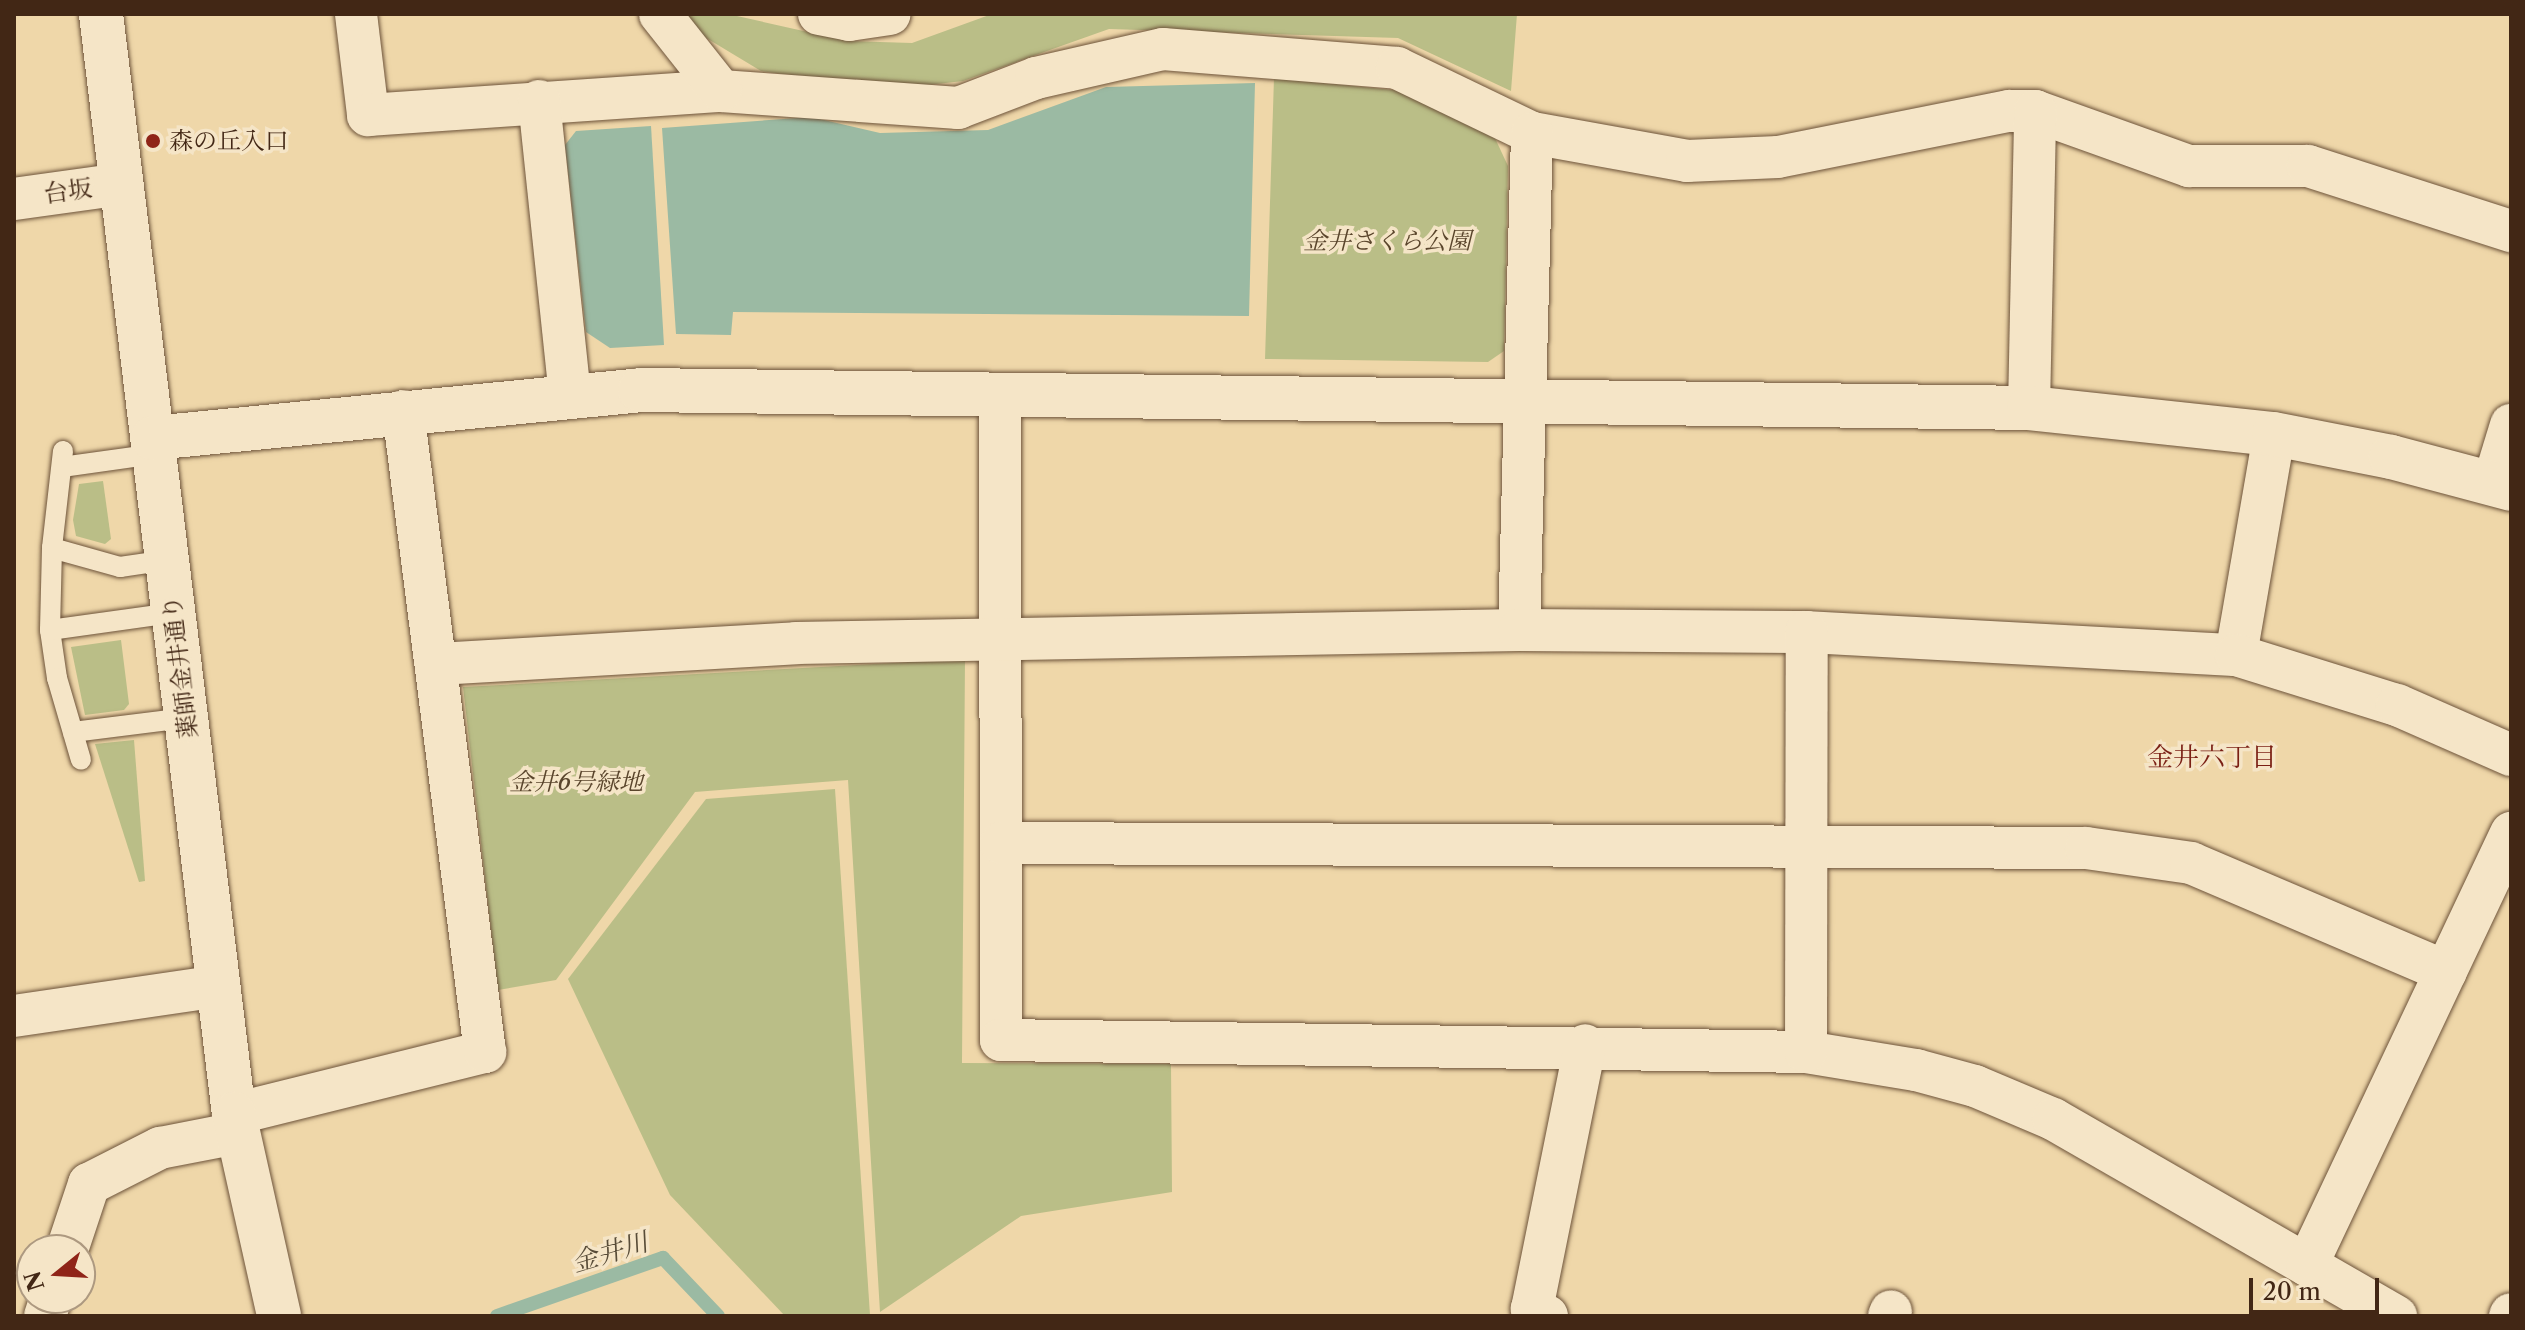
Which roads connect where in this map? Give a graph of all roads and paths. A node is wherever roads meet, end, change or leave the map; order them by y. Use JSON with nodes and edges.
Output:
{"nodes":[{"id":1,"x":101,"y":14,"type":"edge"},
{"id":2,"x":356,"y":14,"type":"edge"},
{"id":3,"x":660,"y":14,"type":"edge"},
{"id":4,"x":819,"y":14,"type":"edge"},
{"id":5,"x":890,"y":14,"type":"edge"},
{"id":6,"x":721,"y":91,"type":"junction"},
{"id":7,"x":539,"y":101,"type":"junction"},
{"id":8,"x":2035,"y":111,"type":"junction"},
{"id":9,"x":1532,"y":133,"type":"junction"},
{"id":10,"x":122,"y":184,"type":"junction"},
{"id":11,"x":14,"y":199,"type":"edge"},
{"id":12,"x":2511,"y":231,"type":"edge"},
{"id":13,"x":1000,"y":394,"type":"junction"},
{"id":14,"x":570,"y":395,"type":"junction"},
{"id":15,"x":1525,"y":401,"type":"junction"},
{"id":16,"x":2029,"y":408,"type":"junction"},
{"id":17,"x":403,"y":411,"type":"junction"},
{"id":18,"x":2511,"y":425,"type":"edge"},
{"id":19,"x":2274,"y":434,"type":"junction"},
{"id":20,"x":154,"y":446,"type":"junction"},
{"id":21,"x":2502,"y":487,"type":"edge"},
{"id":22,"x":52,"y":548,"type":"junction"},
{"id":23,"x":168,"y":560,"type":"junction"},
{"id":24,"x":173,"y":613,"type":"junction"},
{"id":25,"x":50,"y":630,"type":"junction"},
{"id":26,"x":1519,"y":630,"type":"junction"},
{"id":27,"x":1807,"y":632,"type":"junction"},
{"id":28,"x":999,"y":642,"type":"junction"},
{"id":29,"x":2236,"y":655,"type":"junction"},
{"id":30,"x":437,"y":664,"type":"junction"},
{"id":31,"x":186,"y":718,"type":"junction"},
{"id":32,"x":73,"y":732,"type":"junction"},
{"id":33,"x":2511,"y":755,"type":"edge"},
{"id":34,"x":81,"y":760,"type":"dead end"},
{"id":35,"x":2511,"y":833,"type":"edge"},
{"id":36,"x":1001,"y":843,"type":"junction"},
{"id":37,"x":1806,"y":846,"type":"junction"},
{"id":38,"x":2446,"y":972,"type":"junction"},
{"id":39,"x":219,"y":986,"type":"junction"},
{"id":40,"x":14,"y":1016,"type":"edge"},
{"id":41,"x":1585,"y":1045,"type":"junction"},
{"id":42,"x":1806,"y":1052,"type":"junction"},
{"id":43,"x":236,"y":1124,"type":"junction"},
{"id":44,"x":72,"y":1234,"type":"edge"},
{"id":45,"x":2307,"y":1265,"type":"junction"},
{"id":46,"x":279,"y":1316,"type":"edge"},
{"id":47,"x":1547,"y":1316,"type":"edge"},
{"id":48,"x":2396,"y":1316,"type":"edge"}],
"edges":[{"from":1,"to":10,"type":"street","name":"薬師金井通り"},
{"from":2,"to":7,"type":"street"},
{"from":3,"to":6,"type":"street"},
{"from":4,"to":5,"type":"street"},
{"from":6,"to":7,"type":"street"},
{"from":6,"to":9,"type":"street"},
{"from":7,"to":14,"type":"street"},
{"from":8,"to":9,"type":"street"},
{"from":8,"to":12,"type":"street"},
{"from":8,"to":16,"type":"street"},
{"from":9,"to":15,"type":"street"},
{"from":10,"to":11,"type":"street","name":"台坂"},
{"from":10,"to":20,"type":"street","name":"薬師金井通り"},
{"from":13,"to":14,"type":"street"},
{"from":13,"to":15,"type":"street"},
{"from":13,"to":28,"type":"street"},
{"from":14,"to":17,"type":"street"},
{"from":15,"to":16,"type":"street"},
{"from":15,"to":26,"type":"street"},
{"from":16,"to":19,"type":"street"},
{"from":17,"to":20,"type":"street"},
{"from":17,"to":30,"type":"street"},
{"from":18,"to":21,"type":"street"},
{"from":19,"to":21,"type":"street"},
{"from":19,"to":29,"type":"street"},
{"from":20,"to":22,"type":"lane"},
{"from":20,"to":23,"type":"street","name":"薬師金井通り"},
{"from":22,"to":23,"type":"lane"},
{"from":22,"to":25,"type":"lane"},
{"from":23,"to":24,"type":"street","name":"薬師金井通り"},
{"from":24,"to":25,"type":"lane"},
{"from":24,"to":31,"type":"street","name":"薬師金井通り"},
{"from":25,"to":32,"type":"lane"},
{"from":26,"to":27,"type":"street"},
{"from":26,"to":28,"type":"street"},
{"from":27,"to":29,"type":"street"},
{"from":27,"to":37,"type":"street"},
{"from":28,"to":30,"type":"street"},
{"from":28,"to":36,"type":"street"},
{"from":29,"to":33,"type":"street"},
{"from":30,"to":43,"type":"street"},
{"from":31,"to":32,"type":"lane"},
{"from":31,"to":39,"type":"street","name":"薬師金井通り"},
{"from":32,"to":34,"type":"lane"},
{"from":35,"to":38,"type":"street"},
{"from":36,"to":37,"type":"street"},
{"from":36,"to":41,"type":"street"},
{"from":37,"to":38,"type":"street"},
{"from":37,"to":42,"type":"street"},
{"from":38,"to":45,"type":"street"},
{"from":39,"to":40,"type":"street"},
{"from":39,"to":43,"type":"street","name":"薬師金井通り"},
{"from":41,"to":42,"type":"street"},
{"from":41,"to":47,"type":"street"},
{"from":42,"to":45,"type":"street"},
{"from":43,"to":44,"type":"street"},
{"from":43,"to":46,"type":"street","name":"薬師金井通り"},
{"from":45,"to":48,"type":"street"}]}
